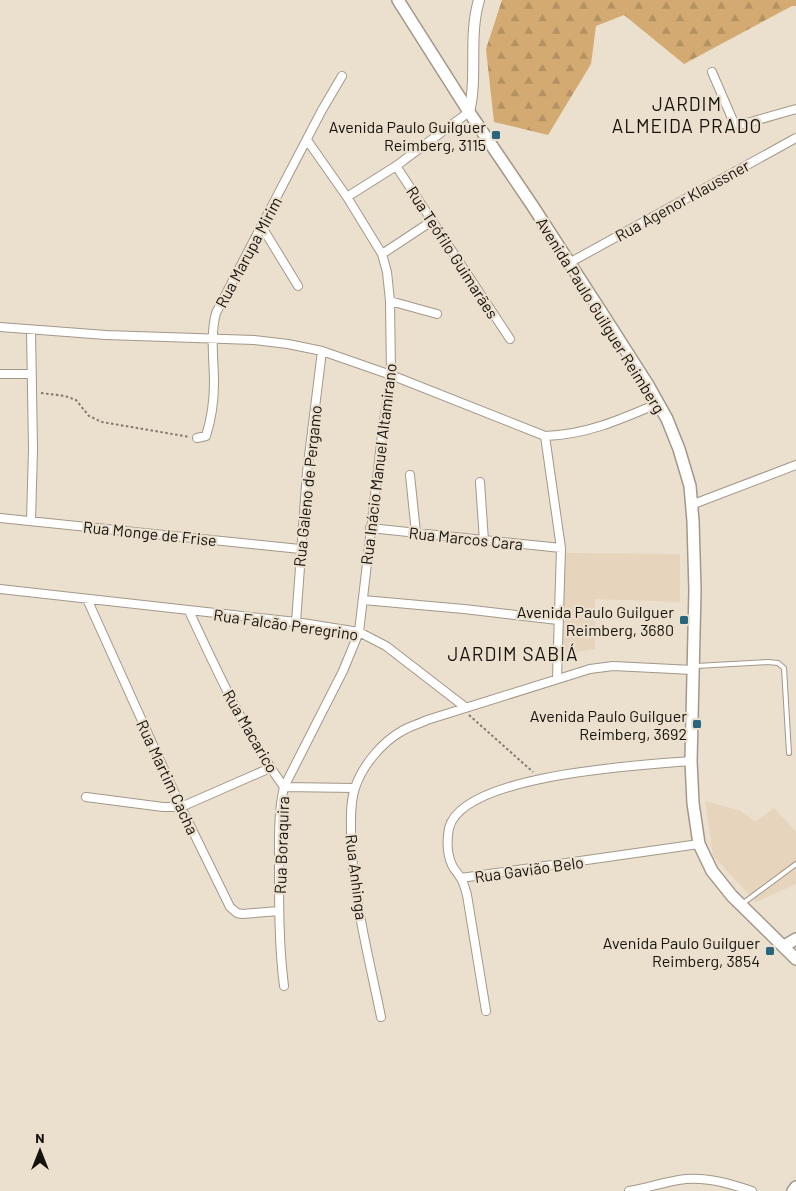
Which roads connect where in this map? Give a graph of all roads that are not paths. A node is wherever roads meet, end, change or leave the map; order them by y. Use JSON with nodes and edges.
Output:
{"nodes":[{"id":1,"x":398,"y":0,"type":"edge"},
{"id":2,"x":479,"y":0,"type":"edge"},
{"id":3,"x":712,"y":72,"type":"dead end"},
{"id":4,"x":342,"y":76,"type":"dead end"},
{"id":5,"x":796,"y":110,"type":"edge"},
{"id":6,"x":469,"y":112,"type":"junction"},
{"id":7,"x":796,"y":138,"type":"edge"},
{"id":8,"x":307,"y":140,"type":"junction"},
{"id":9,"x":396,"y":166,"type":"junction"},
{"id":10,"x":347,"y":197,"type":"junction"},
{"id":11,"x":432,"y":221,"type":"junction"},
{"id":12,"x":262,"y":227,"type":"junction"},
{"id":13,"x":382,"y":254,"type":"junction"},
{"id":14,"x":569,"y":263,"type":"junction"},
{"id":15,"x":298,"y":286,"type":"dead end"},
{"id":16,"x":390,"y":301,"type":"junction"},
{"id":17,"x":437,"y":314,"type":"dead end"},
{"id":18,"x":0,"y":327,"type":"edge"},
{"id":19,"x":31,"y":330,"type":"junction"},
{"id":20,"x":213,"y":338,"type":"junction"},
{"id":21,"x":510,"y":339,"type":"dead end"},
{"id":22,"x":322,"y":351,"type":"junction"},
{"id":23,"x":0,"y":374,"type":"edge"},
{"id":24,"x":31,"y":374,"type":"junction"},
{"id":25,"x":391,"y":375,"type":"junction"},
{"id":26,"x":659,"y":403,"type":"junction"},
{"id":27,"x":545,"y":436,"type":"junction"},
{"id":28,"x":197,"y":438,"type":"road end"},
{"id":29,"x":796,"y":465,"type":"edge"},
{"id":30,"x":410,"y":475,"type":"dead end"},
{"id":31,"x":480,"y":482,"type":"dead end"},
{"id":32,"x":691,"y":505,"type":"junction"},
{"id":33,"x":0,"y":518,"type":"edge"},
{"id":34,"x":31,"y":521,"type":"junction"},
{"id":35,"x":370,"y":528,"type":"junction"},
{"id":36,"x":416,"y":533,"type":"junction"},
{"id":37,"x":484,"y":541,"type":"junction"},
{"id":38,"x":561,"y":548,"type":"junction"},
{"id":39,"x":300,"y":549,"type":"junction"},
{"id":40,"x":0,"y":588,"type":"edge"},
{"id":41,"x":87,"y":599,"type":"junction"},
{"id":42,"x":363,"y":600,"type":"junction"},
{"id":43,"x":189,"y":611,"type":"junction"},
{"id":44,"x":558,"y":620,"type":"junction"},
{"id":45,"x":296,"y":622,"type":"junction"},
{"id":46,"x":359,"y":632,"type":"junction"},
{"id":47,"x":693,"y":668,"type":"junction"},
{"id":48,"x":557,"y":679,"type":"junction"},
{"id":49,"x":465,"y":707,"type":"junction"},
{"id":50,"x":789,"y":753,"type":"dead end"},
{"id":51,"x":691,"y":762,"type":"junction"},
{"id":52,"x":270,"y":768,"type":"junction"},
{"id":53,"x":284,"y":787,"type":"junction"},
{"id":54,"x":355,"y":788,"type":"junction"},
{"id":55,"x":86,"y":797,"type":"dead end"},
{"id":56,"x":181,"y":807,"type":"junction"},
{"id":57,"x":699,"y":844,"type":"junction"},
{"id":58,"x":796,"y":864,"type":"edge"},
{"id":59,"x":461,"y":878,"type":"junction"},
{"id":60,"x":740,"y":905,"type":"junction"},
{"id":61,"x":279,"y":911,"type":"junction"},
{"id":62,"x":796,"y":939,"type":"edge"},
{"id":63,"x":784,"y":946,"type":"junction"},
{"id":64,"x":796,"y":959,"type":"edge"},
{"id":65,"x":284,"y":986,"type":"dead end"},
{"id":66,"x":486,"y":1010,"type":"dead end"},
{"id":67,"x":381,"y":1017,"type":"dead end"},
{"id":68,"x":796,"y":1187,"type":"edge"},
{"id":69,"x":629,"y":1191,"type":"edge"},
{"id":70,"x":752,"y":1191,"type":"edge"},
{"id":71,"x":793,"y":1191,"type":"edge"}],
"edges":[{"from":1,"to":6,"type":"main road","name":"Avenida Paulo Guilguer Reimberg"},
{"from":2,"to":6,"type":"street"},
{"from":3,"to":5,"type":"street"},
{"from":4,"to":8,"type":"street","name":"Rua Marupa Mirim"},
{"from":6,"to":9,"type":"street"},
{"from":6,"to":14,"type":"main road","name":"Avenida Paulo Guilguer Reimberg"},
{"from":7,"to":14,"type":"street","name":"Rua Agenor Klaussner"},
{"from":8,"to":10,"type":"street","name":"Rua Inácio Manuel Altamirano"},
{"from":8,"to":12,"type":"street","name":"Rua Marupa Mirim"},
{"from":9,"to":10,"type":"street"},
{"from":9,"to":11,"type":"street","name":"Rua Teófilo Guimarães"},
{"from":10,"to":13,"type":"street","name":"Rua Inácio Manuel Altamirano"},
{"from":11,"to":13,"type":"street"},
{"from":11,"to":21,"type":"street","name":"Rua Teófilo Guimarães"},
{"from":12,"to":15,"type":"street"},
{"from":12,"to":20,"type":"street","name":"Rua Marupa Mirim"},
{"from":13,"to":16,"type":"street","name":"Rua Inácio Manuel Altamirano"},
{"from":14,"to":26,"type":"main road","name":"Avenida Paulo Guilguer Reimberg"},
{"from":16,"to":17,"type":"street"},
{"from":16,"to":25,"type":"street","name":"Rua Inácio Manuel Altamirano"},
{"from":18,"to":19,"type":"street"},
{"from":19,"to":20,"type":"street"},
{"from":19,"to":24,"type":"street"},
{"from":20,"to":22,"type":"street"},
{"from":20,"to":28,"type":"street","name":"Rua Marupa Mirim"},
{"from":22,"to":25,"type":"street"},
{"from":22,"to":39,"type":"street","name":"Rua Galeno de Pergamo"},
{"from":23,"to":24,"type":"street"},
{"from":24,"to":34,"type":"street"},
{"from":25,"to":27,"type":"street"},
{"from":25,"to":35,"type":"street","name":"Rua Inácio Manuel Altamirano"},
{"from":26,"to":27,"type":"street"},
{"from":26,"to":32,"type":"main road","name":"Avenida Paulo Guilguer Reimberg"},
{"from":27,"to":38,"type":"street"},
{"from":29,"to":32,"type":"street"},
{"from":30,"to":36,"type":"street"},
{"from":31,"to":37,"type":"street"},
{"from":32,"to":47,"type":"main road","name":"Avenida Paulo Guilguer Reimberg"},
{"from":33,"to":34,"type":"street","name":"Rua Monge de Frise"},
{"from":34,"to":39,"type":"street","name":"Rua Monge de Frise"},
{"from":35,"to":36,"type":"street","name":"Rua Marcos Cara"},
{"from":35,"to":42,"type":"street","name":"Rua Inácio Manuel Altamirano"},
{"from":36,"to":37,"type":"street","name":"Rua Marcos Cara"},
{"from":37,"to":38,"type":"street","name":"Rua Marcos Cara"},
{"from":38,"to":44,"type":"street"},
{"from":39,"to":45,"type":"street","name":"Rua Galeno de Pergamo"},
{"from":40,"to":41,"type":"street","name":"Rua Falcão Peregrino"},
{"from":41,"to":43,"type":"street","name":"Rua Falcão Peregrino"},
{"from":41,"to":56,"type":"street","name":"Rua Martim Cacha"},
{"from":42,"to":44,"type":"street"},
{"from":42,"to":46,"type":"street","name":"Rua Inácio Manuel Altamirano"},
{"from":43,"to":45,"type":"street","name":"Rua Falcão Peregrino"},
{"from":43,"to":52,"type":"street","name":"Rua Macarico"},
{"from":44,"to":48,"type":"street"},
{"from":45,"to":46,"type":"street","name":"Rua Falcão Peregrino"},
{"from":46,"to":49,"type":"street","name":"Rua Falcão Peregrino"},
{"from":46,"to":53,"type":"street","name":"Rua Boraquira"},
{"from":47,"to":48,"type":"street"},
{"from":47,"to":50,"type":"lane"},
{"from":47,"to":51,"type":"main road","name":"Avenida Paulo Guilguer Reimberg"},
{"from":48,"to":49,"type":"street"},
{"from":49,"to":54,"type":"street","name":"Rua Anhinga"},
{"from":51,"to":57,"type":"main road","name":"Avenida Paulo Guilguer Reimberg"},
{"from":51,"to":59,"type":"street","name":"Rua Gavião Belo"},
{"from":52,"to":53,"type":"street","name":"Rua Macarico"},
{"from":52,"to":56,"type":"street"},
{"from":53,"to":54,"type":"street","name":"Rua Macarico"},
{"from":53,"to":61,"type":"street","name":"Rua Boraquira"},
{"from":54,"to":67,"type":"street","name":"Rua Anhinga"},
{"from":55,"to":56,"type":"street"},
{"from":56,"to":61,"type":"street","name":"Rua Martim Cacha"},
{"from":57,"to":59,"type":"street","name":"Rua Gavião Belo"},
{"from":57,"to":60,"type":"main road","name":"Avenida Paulo Guilguer Reimberg"},
{"from":58,"to":60,"type":"lane"},
{"from":59,"to":66,"type":"street"},
{"from":60,"to":63,"type":"main road","name":"Avenida Paulo Guilguer Reimberg"},
{"from":61,"to":65,"type":"street","name":"Rua Boraquira"},
{"from":62,"to":63,"type":"main road"},
{"from":63,"to":64,"type":"main road","name":"Avenida Paulo Guilguer Reimberg"},
{"from":68,"to":71,"type":"main road"},
{"from":69,"to":70,"type":"street"}]}
